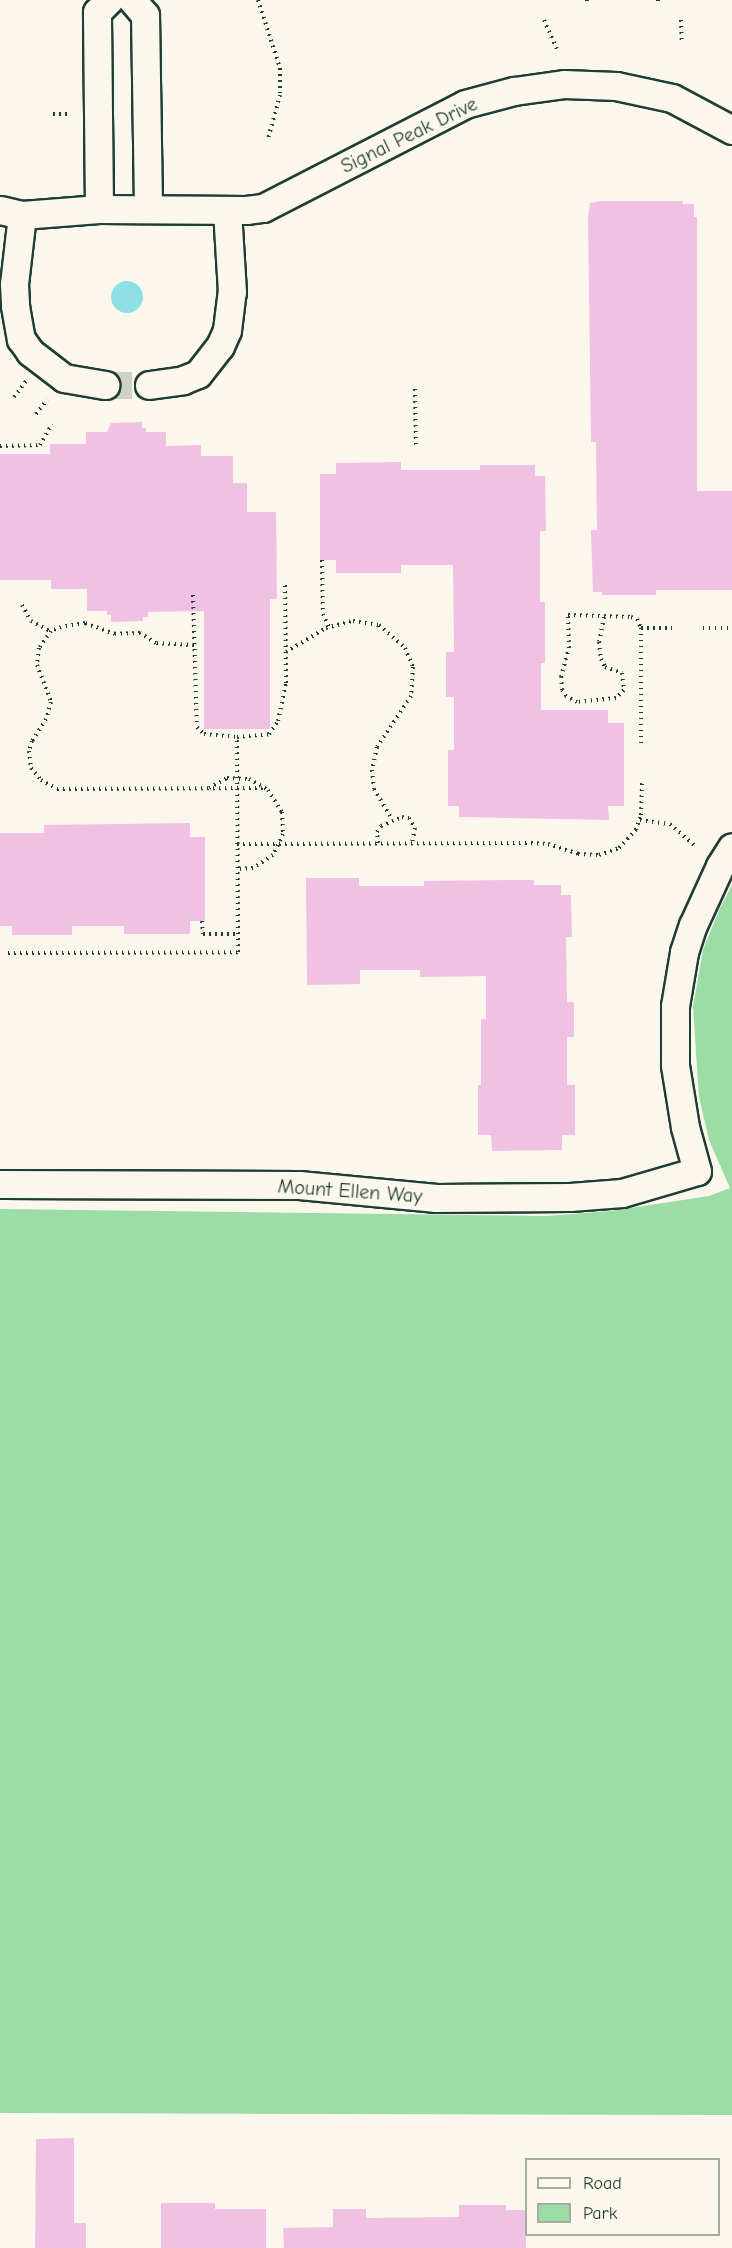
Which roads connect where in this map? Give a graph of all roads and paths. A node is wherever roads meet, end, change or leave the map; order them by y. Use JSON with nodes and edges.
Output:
{"nodes":[{"id":1,"x":109,"y":0,"type":"edge"},
{"id":2,"x":132,"y":0,"type":"edge"},
{"id":3,"x":258,"y":0,"type":"edge"},
{"id":4,"x":544,"y":20,"type":"dead end"},
{"id":5,"x":681,"y":20,"type":"dead end"},
{"id":6,"x":682,"y":44,"type":"dead end"},
{"id":7,"x":558,"y":51,"type":"dead end"},
{"id":8,"x":53,"y":114,"type":"dead end"},
{"id":9,"x":77,"y":114,"type":"dead end"},
{"id":10,"x":732,"y":130,"type":"edge"},
{"id":11,"x":268,"y":139,"type":"dead end"},
{"id":12,"x":148,"y":208,"type":"junction"},
{"id":13,"x":99,"y":209,"type":"junction"},
{"id":14,"x":227,"y":210,"type":"junction"},
{"id":15,"x":11,"y":212,"type":"edge"},
{"id":16,"x":105,"y":385,"type":"tunnel mouth"},
{"id":17,"x":149,"y":385,"type":"tunnel mouth"},
{"id":18,"x":415,"y":389,"type":"dead end"},
{"id":19,"x":52,"y":424,"type":"dead end"},
{"id":20,"x":0,"y":446,"type":"edge"},
{"id":21,"x":416,"y":448,"type":"dead end"},
{"id":22,"x":322,"y":560,"type":"dead end"},
{"id":23,"x":285,"y":581,"type":"dead end"},
{"id":24,"x":193,"y":595,"type":"dead end"},
{"id":25,"x":22,"y":605,"type":"dead end"},
{"id":26,"x":604,"y":617,"type":"junction"},
{"id":27,"x":329,"y":627,"type":"junction"},
{"id":28,"x":641,"y":628,"type":"junction"},
{"id":29,"x":672,"y":628,"type":"dead end"},
{"id":30,"x":703,"y":628,"type":"dead end"},
{"id":31,"x":732,"y":628,"type":"edge"},
{"id":32,"x":51,"y":631,"type":"junction"},
{"id":33,"x":194,"y":645,"type":"junction"},
{"id":34,"x":285,"y":653,"type":"junction"},
{"id":35,"x":237,"y":738,"type":"junction"},
{"id":36,"x":641,"y":745,"type":"dead end"},
{"id":37,"x":237,"y":777,"type":"junction"},
{"id":38,"x":642,"y":778,"type":"dead end"},
{"id":39,"x":237,"y":788,"type":"junction"},
{"id":40,"x":266,"y":788,"type":"junction"},
{"id":41,"x":208,"y":789,"type":"junction"},
{"id":42,"x":392,"y":819,"type":"junction"},
{"id":43,"x":640,"y":820,"type":"junction"},
{"id":44,"x":378,"y":843,"type":"junction"},
{"id":45,"x":412,"y":843,"type":"junction"},
{"id":46,"x":237,"y":844,"type":"junction"},
{"id":47,"x":280,"y":844,"type":"junction"},
{"id":48,"x":695,"y":846,"type":"dead end"},
{"id":49,"x":732,"y":847,"type":"edge"},
{"id":50,"x":238,"y":870,"type":"junction"},
{"id":51,"x":202,"y":921,"type":"dead end"},
{"id":52,"x":238,"y":934,"type":"junction"},
{"id":53,"x":8,"y":953,"type":"dead end"},
{"id":54,"x":0,"y":1185,"type":"edge"}],
"edges":[{"from":1,"to":13,"type":"lane"},
{"from":2,"to":12,"type":"lane"},
{"from":3,"to":11,"type":"path"},
{"from":4,"to":7,"type":"path"},
{"from":5,"to":6,"type":"path"},
{"from":8,"to":9,"type":"path"},
{"from":10,"to":14,"type":"lane","name":"Signal Peak Drive"},
{"from":12,"to":13,"type":"lane","name":"Signal Peak Drive"},
{"from":12,"to":14,"type":"lane","name":"Signal Peak Drive"},
{"from":13,"to":15,"type":"lane","name":"Signal Peak Drive"},
{"from":14,"to":17,"type":"lane"},
{"from":15,"to":16,"type":"lane"},
{"from":18,"to":21,"type":"path"},
{"from":19,"to":20,"type":"path"},
{"from":22,"to":27,"type":"path"},
{"from":23,"to":34,"type":"path"},
{"from":24,"to":33,"type":"path"},
{"from":25,"to":32,"type":"path"},
{"from":26,"to":26,"type":"path"},
{"from":26,"to":28,"type":"path"},
{"from":27,"to":34,"type":"path"},
{"from":27,"to":42,"type":"path"},
{"from":28,"to":29,"type":"path"},
{"from":28,"to":36,"type":"path"},
{"from":30,"to":31,"type":"path"},
{"from":32,"to":33,"type":"path"},
{"from":32,"to":41,"type":"path"},
{"from":33,"to":35,"type":"path"},
{"from":34,"to":35,"type":"path"},
{"from":35,"to":37,"type":"path"},
{"from":37,"to":39,"type":"path"},
{"from":37,"to":40,"type":"path"},
{"from":37,"to":41,"type":"path"},
{"from":38,"to":43,"type":"path"},
{"from":39,"to":40,"type":"path"},
{"from":39,"to":41,"type":"path"},
{"from":39,"to":46,"type":"path"},
{"from":40,"to":47,"type":"path"},
{"from":42,"to":44,"type":"path"},
{"from":42,"to":45,"type":"path"},
{"from":43,"to":45,"type":"path"},
{"from":43,"to":48,"type":"path"},
{"from":44,"to":45,"type":"path"},
{"from":44,"to":47,"type":"path"},
{"from":46,"to":47,"type":"path"},
{"from":46,"to":50,"type":"path"},
{"from":47,"to":50,"type":"path"},
{"from":49,"to":54,"type":"lane","name":"Mount Ellen Way"},
{"from":50,"to":52,"type":"path"},
{"from":51,"to":52,"type":"path"},
{"from":52,"to":53,"type":"path"}]}
